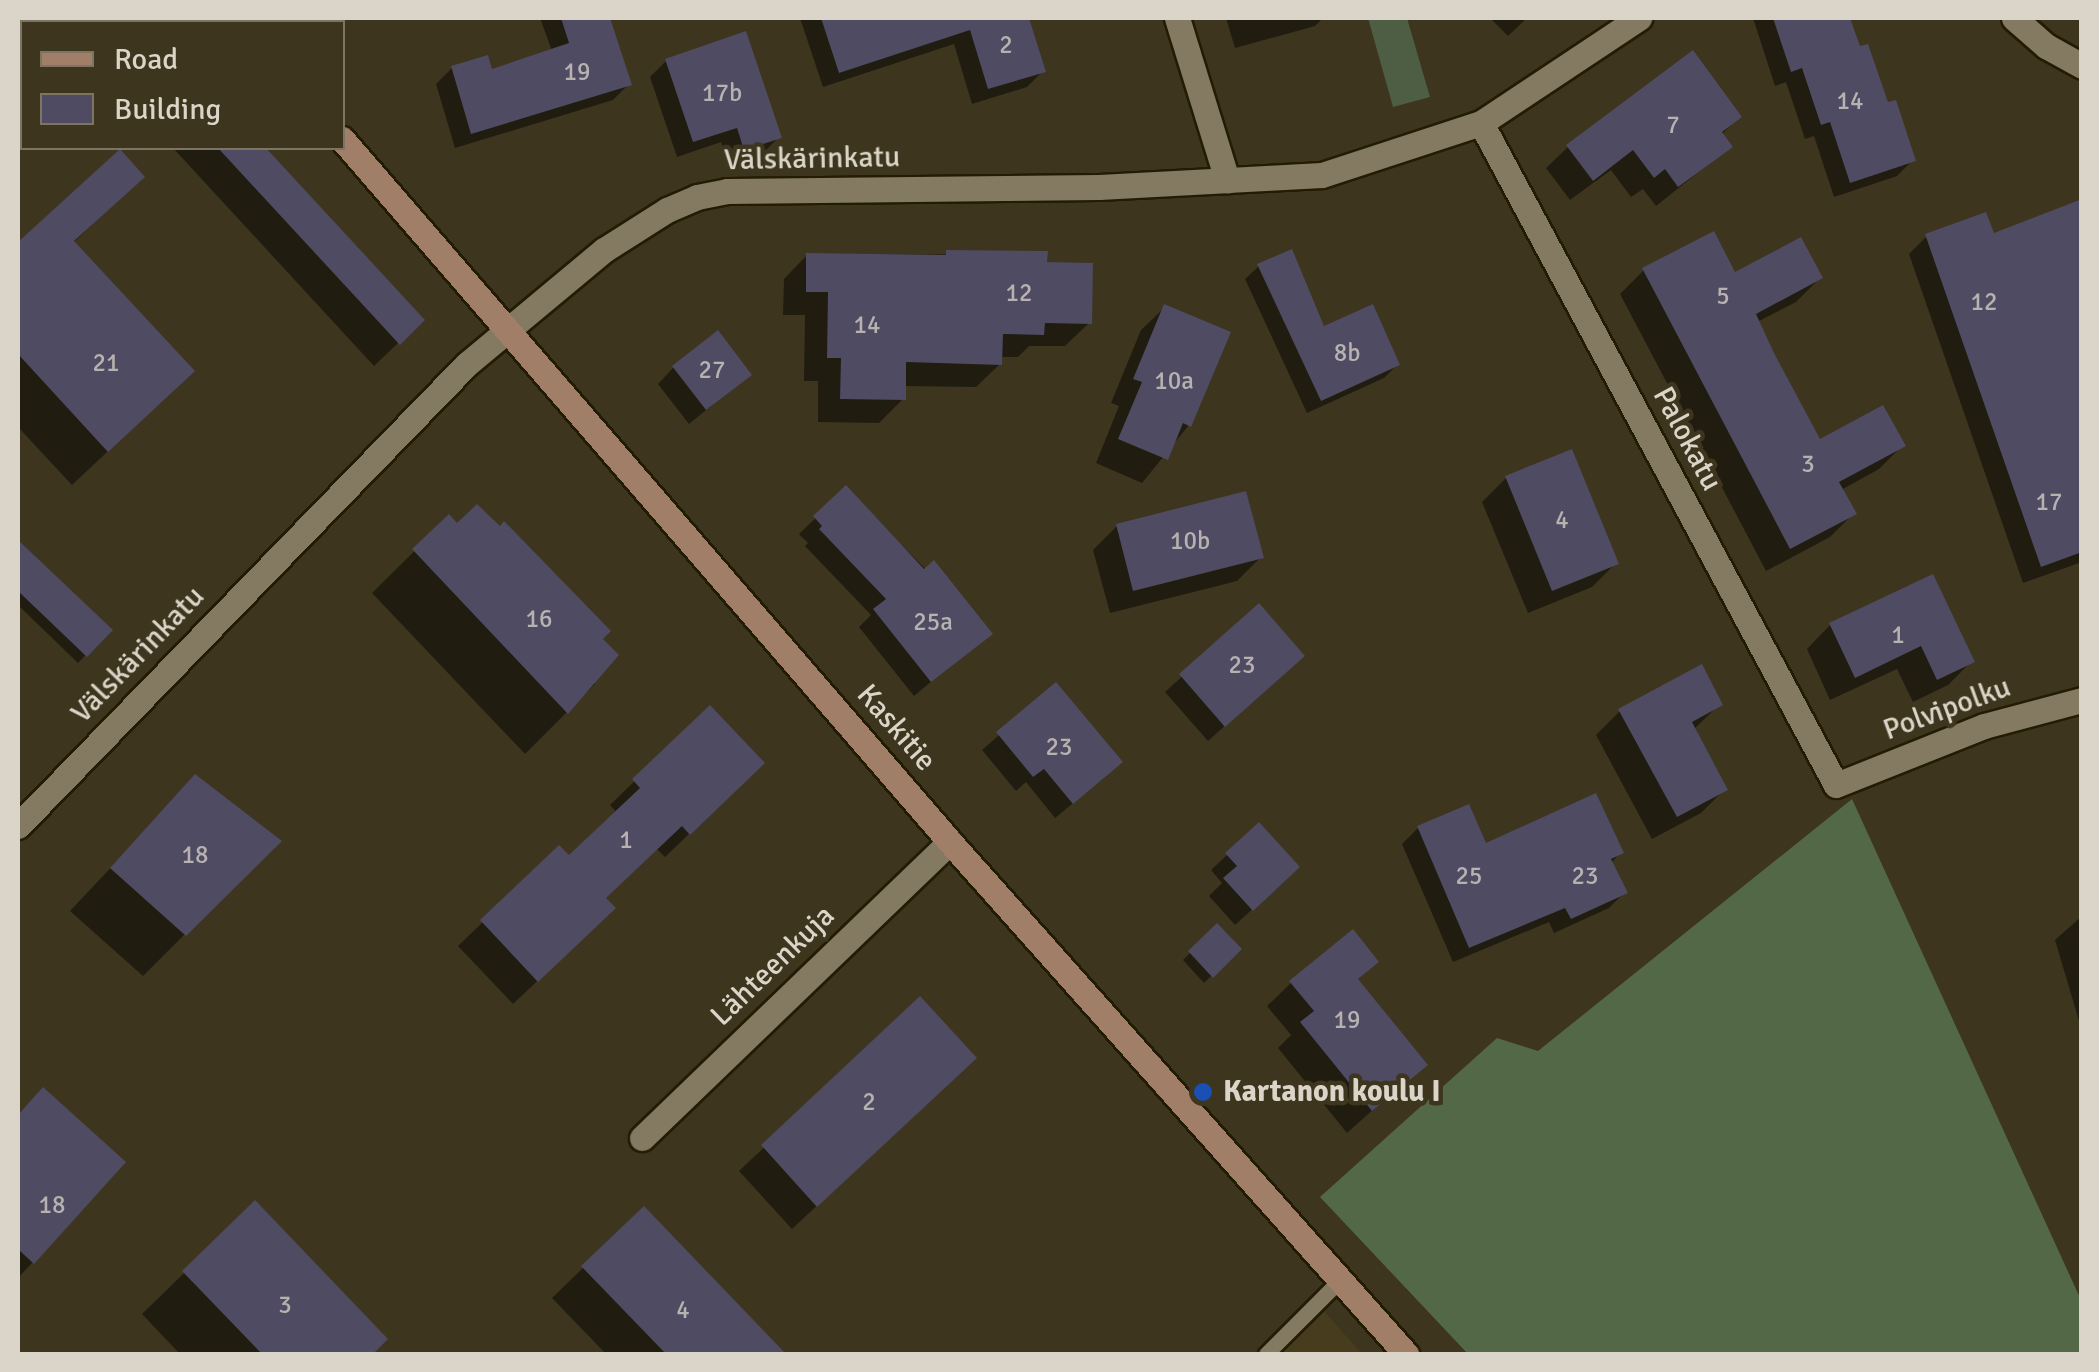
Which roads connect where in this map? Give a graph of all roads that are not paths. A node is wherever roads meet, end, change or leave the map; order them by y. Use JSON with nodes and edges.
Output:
{"nodes":[{"id":1,"x":1177,"y":18,"type":"edge"},
{"id":2,"x":1639,"y":18,"type":"edge"},
{"id":3,"x":2014,"y":18,"type":"edge"},
{"id":4,"x":2082,"y":66,"type":"edge"},
{"id":5,"x":1481,"y":123,"type":"junction"},
{"id":6,"x":345,"y":143,"type":"edge"},
{"id":7,"x":1227,"y":180,"type":"junction"},
{"id":8,"x":508,"y":327,"type":"junction"},
{"id":9,"x":2082,"y":700,"type":"edge"},
{"id":10,"x":1836,"y":785,"type":"joint"},
{"id":11,"x":18,"y":826,"type":"edge"},
{"id":12,"x":950,"y":842,"type":"junction"},
{"id":13,"x":642,"y":1138,"type":"dead end"},
{"id":14,"x":1339,"y":1280,"type":"junction"},
{"id":15,"x":1266,"y":1354,"type":"edge"},
{"id":16,"x":1406,"y":1354,"type":"edge"}],
"edges":[{"from":1,"to":7,"type":"street"},
{"from":2,"to":5,"type":"street","name":"Välskärinkatu"},
{"from":3,"to":4,"type":"street"},
{"from":5,"to":7,"type":"street","name":"Välskärinkatu"},
{"from":5,"to":10,"type":"street","name":"Palokatu"},
{"from":6,"to":8,"type":"street","name":"Kaskitie"},
{"from":7,"to":8,"type":"street","name":"Välskärinkatu"},
{"from":8,"to":11,"type":"street","name":"Välskärinkatu"},
{"from":8,"to":12,"type":"street","name":"Kaskitie"},
{"from":9,"to":10,"type":"street","name":"Polvipolku"},
{"from":12,"to":13,"type":"street","name":"Lähteenkuja"},
{"from":12,"to":14,"type":"street","name":"Kaskitie"},
{"from":14,"to":15,"type":"lane"},
{"from":14,"to":16,"type":"street","name":"Kaskitie"}]}
